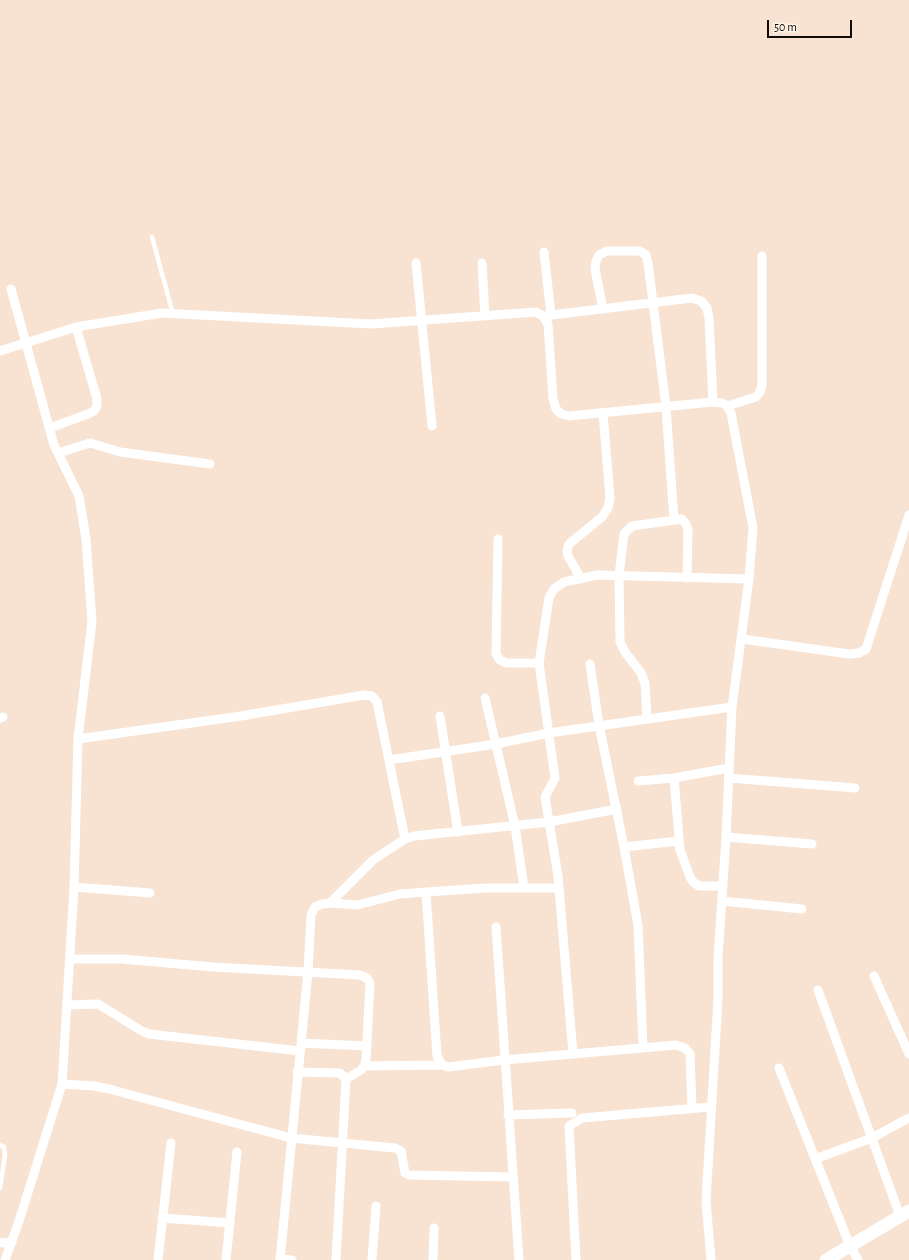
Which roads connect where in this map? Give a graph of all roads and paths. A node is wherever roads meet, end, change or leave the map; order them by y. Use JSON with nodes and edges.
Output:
{"nodes":[{"id":1,"x":152,"y":237,"type":"dead end"},
{"id":2,"x":544,"y":252,"type":"dead end"},
{"id":3,"x":762,"y":256,"type":"dead end"},
{"id":4,"x":416,"y":263,"type":"dead end"},
{"id":5,"x":482,"y":263,"type":"dead end"},
{"id":6,"x":11,"y":289,"type":"dead end"},
{"id":7,"x":653,"y":302,"type":"junction"},
{"id":8,"x":603,"y":309,"type":"junction"},
{"id":9,"x":173,"y":314,"type":"junction"},
{"id":10,"x":547,"y":315,"type":"junction"},
{"id":11,"x":485,"y":316,"type":"junction"},
{"id":12,"x":420,"y":321,"type":"junction"},
{"id":13,"x":76,"y":327,"type":"junction"},
{"id":14,"x":27,"y":341,"type":"junction"},
{"id":15,"x":0,"y":351,"type":"edge"},
{"id":16,"x":713,"y":402,"type":"junction"},
{"id":17,"x":666,"y":406,"type":"junction"},
{"id":18,"x":727,"y":406,"type":"junction"},
{"id":19,"x":603,"y":413,"type":"junction"},
{"id":20,"x":432,"y":426,"type":"dead end"},
{"id":21,"x":50,"y":428,"type":"junction"},
{"id":22,"x":58,"y":453,"type":"junction"},
{"id":23,"x":210,"y":464,"type":"dead end"},
{"id":24,"x":909,"y":515,"type":"edge"},
{"id":25,"x":674,"y":520,"type":"junction"},
{"id":26,"x":498,"y":539,"type":"dead end"},
{"id":27,"x":619,"y":576,"type":"junction"},
{"id":28,"x":581,"y":578,"type":"junction"},
{"id":29,"x":687,"y":578,"type":"junction"},
{"id":30,"x":749,"y":579,"type":"junction"},
{"id":31,"x":742,"y":639,"type":"junction"},
{"id":32,"x":539,"y":663,"type":"junction"},
{"id":33,"x":590,"y":664,"type":"dead end"},
{"id":34,"x":485,"y":698,"type":"dead end"},
{"id":35,"x":732,"y":707,"type":"junction"},
{"id":36,"x":440,"y":716,"type":"dead end"},
{"id":37,"x":647,"y":719,"type":"junction"},
{"id":38,"x":599,"y":725,"type":"junction"},
{"id":39,"x":549,"y":733,"type":"junction"},
{"id":40,"x":78,"y":740,"type":"junction"},
{"id":41,"x":496,"y":744,"type":"junction"},
{"id":42,"x":445,"y":752,"type":"junction"},
{"id":43,"x":390,"y":760,"type":"junction"},
{"id":44,"x":729,"y":768,"type":"junction"},
{"id":45,"x":674,"y":778,"type":"junction"},
{"id":46,"x":729,"y":778,"type":"junction"},
{"id":47,"x":638,"y":781,"type":"dead end"},
{"id":48,"x":855,"y":788,"type":"dead end"},
{"id":49,"x":616,"y":809,"type":"junction"},
{"id":50,"x":549,"y":822,"type":"junction"},
{"id":51,"x":515,"y":826,"type":"junction"},
{"id":52,"x":458,"y":832,"type":"junction"},
{"id":53,"x":726,"y":837,"type":"junction"},
{"id":54,"x":405,"y":839,"type":"junction"},
{"id":55,"x":679,"y":840,"type":"junction"},
{"id":56,"x":812,"y":844,"type":"dead end"},
{"id":57,"x":624,"y":847,"type":"junction"},
{"id":58,"x":723,"y":886,"type":"junction"},
{"id":59,"x":74,"y":887,"type":"junction"},
{"id":60,"x":524,"y":888,"type":"junction"},
{"id":61,"x":559,"y":888,"type":"junction"},
{"id":62,"x":426,"y":892,"type":"junction"},
{"id":63,"x":150,"y":893,"type":"dead end"},
{"id":64,"x":722,"y":901,"type":"junction"},
{"id":65,"x":330,"y":903,"type":"junction"},
{"id":66,"x":802,"y":909,"type":"dead end"},
{"id":67,"x":496,"y":927,"type":"dead end"},
{"id":68,"x":70,"y":959,"type":"junction"},
{"id":69,"x":308,"y":972,"type":"junction"},
{"id":70,"x":874,"y":976,"type":"dead end"},
{"id":71,"x":818,"y":990,"type":"dead end"},
{"id":72,"x":67,"y":1005,"type":"junction"},
{"id":73,"x":367,"y":1046,"type":"junction"},
{"id":74,"x":300,"y":1047,"type":"junction"},
{"id":75,"x":643,"y":1048,"type":"junction"},
{"id":76,"x":573,"y":1054,"type":"junction"},
{"id":77,"x":909,"y":1054,"type":"edge"},
{"id":78,"x":504,"y":1060,"type":"junction"},
{"id":79,"x":442,"y":1065,"type":"junction"},
{"id":80,"x":364,"y":1066,"type":"junction"},
{"id":81,"x":779,"y":1068,"type":"dead end"},
{"id":82,"x":297,"y":1072,"type":"junction"},
{"id":83,"x":346,"y":1079,"type":"junction"},
{"id":84,"x":62,"y":1084,"type":"junction"},
{"id":85,"x":710,"y":1107,"type":"junction"},
{"id":86,"x":692,"y":1108,"type":"junction"},
{"id":87,"x":572,"y":1113,"type":"dead end"},
{"id":88,"x":508,"y":1115,"type":"junction"},
{"id":89,"x":909,"y":1118,"type":"edge"},
{"id":90,"x":291,"y":1138,"type":"junction"},
{"id":91,"x":872,"y":1138,"type":"junction"},
{"id":92,"x":171,"y":1143,"type":"dead end"},
{"id":93,"x":342,"y":1143,"type":"junction"},
{"id":94,"x":0,"y":1145,"type":"edge"},
{"id":95,"x":237,"y":1152,"type":"dead end"},
{"id":96,"x":815,"y":1159,"type":"junction"},
{"id":97,"x":513,"y":1177,"type":"junction"},
{"id":98,"x":0,"y":1188,"type":"edge"},
{"id":99,"x":376,"y":1206,"type":"dead end"},
{"id":100,"x":905,"y":1213,"type":"edge"},
{"id":101,"x":162,"y":1218,"type":"junction"},
{"id":102,"x":230,"y":1223,"type":"junction"},
{"id":103,"x":434,"y":1228,"type":"dead end"},
{"id":104,"x":12,"y":1242,"type":"junction"},
{"id":105,"x":0,"y":1243,"type":"edge"},
{"id":106,"x":850,"y":1246,"type":"junction"},
{"id":107,"x":280,"y":1259,"type":"edge"},
{"id":108,"x":5,"y":1260,"type":"edge"},
{"id":109,"x":158,"y":1260,"type":"edge"},
{"id":110,"x":226,"y":1260,"type":"edge"},
{"id":111,"x":292,"y":1260,"type":"edge"},
{"id":112,"x":336,"y":1260,"type":"edge"},
{"id":113,"x":372,"y":1260,"type":"edge"},
{"id":114,"x":433,"y":1260,"type":"edge"},
{"id":115,"x":519,"y":1260,"type":"edge"},
{"id":116,"x":576,"y":1260,"type":"edge"},
{"id":117,"x":711,"y":1260,"type":"edge"},
{"id":118,"x":826,"y":1260,"type":"edge"},
{"id":119,"x":858,"y":1260,"type":"edge"}],
"edges":[{"from":1,"to":9,"type":"lane"},
{"from":2,"to":10,"type":"street"},
{"from":3,"to":18,"type":"street"},
{"from":4,"to":12,"type":"street"},
{"from":5,"to":11,"type":"street"},
{"from":6,"to":14,"type":"street"},
{"from":7,"to":8,"type":"street"},
{"from":7,"to":8,"type":"street"},
{"from":7,"to":16,"type":"street"},
{"from":7,"to":17,"type":"street"},
{"from":8,"to":10,"type":"street"},
{"from":9,"to":12,"type":"street"},
{"from":9,"to":13,"type":"street"},
{"from":10,"to":11,"type":"street"},
{"from":10,"to":19,"type":"street"},
{"from":11,"to":12,"type":"street"},
{"from":12,"to":20,"type":"street"},
{"from":13,"to":14,"type":"street"},
{"from":13,"to":21,"type":"street"},
{"from":14,"to":15,"type":"street"},
{"from":14,"to":21,"type":"street"},
{"from":16,"to":17,"type":"street"},
{"from":16,"to":18,"type":"street"},
{"from":17,"to":19,"type":"street"},
{"from":17,"to":25,"type":"street"},
{"from":18,"to":30,"type":"street"},
{"from":19,"to":28,"type":"street"},
{"from":21,"to":22,"type":"street"},
{"from":22,"to":23,"type":"street"},
{"from":22,"to":40,"type":"street"},
{"from":24,"to":31,"type":"street"},
{"from":25,"to":27,"type":"street"},
{"from":25,"to":29,"type":"street"},
{"from":26,"to":32,"type":"street"},
{"from":27,"to":28,"type":"street"},
{"from":27,"to":29,"type":"street"},
{"from":27,"to":37,"type":"street"},
{"from":28,"to":32,"type":"street"},
{"from":29,"to":30,"type":"street"},
{"from":30,"to":31,"type":"street"},
{"from":31,"to":35,"type":"street"},
{"from":32,"to":39,"type":"street"},
{"from":33,"to":38,"type":"street"},
{"from":34,"to":41,"type":"street"},
{"from":35,"to":37,"type":"street"},
{"from":35,"to":44,"type":"street"},
{"from":36,"to":42,"type":"street"},
{"from":37,"to":38,"type":"street"},
{"from":38,"to":39,"type":"street"},
{"from":38,"to":49,"type":"street"},
{"from":39,"to":41,"type":"street"},
{"from":39,"to":50,"type":"street"},
{"from":40,"to":43,"type":"street"},
{"from":40,"to":59,"type":"street"},
{"from":41,"to":42,"type":"street"},
{"from":41,"to":51,"type":"street"},
{"from":42,"to":43,"type":"street"},
{"from":42,"to":52,"type":"street"},
{"from":43,"to":54,"type":"street"},
{"from":44,"to":45,"type":"street"},
{"from":44,"to":46,"type":"street"},
{"from":45,"to":47,"type":"street"},
{"from":45,"to":55,"type":"street"},
{"from":46,"to":48,"type":"street"},
{"from":46,"to":53,"type":"street"},
{"from":49,"to":50,"type":"street"},
{"from":49,"to":57,"type":"street"},
{"from":50,"to":51,"type":"street"},
{"from":50,"to":61,"type":"street"},
{"from":51,"to":52,"type":"street"},
{"from":51,"to":60,"type":"street"},
{"from":52,"to":54,"type":"street"},
{"from":53,"to":56,"type":"street"},
{"from":53,"to":58,"type":"street"},
{"from":54,"to":65,"type":"street"},
{"from":55,"to":57,"type":"street"},
{"from":55,"to":58,"type":"street"},
{"from":57,"to":75,"type":"street"},
{"from":58,"to":64,"type":"street"},
{"from":59,"to":63,"type":"street"},
{"from":59,"to":68,"type":"street"},
{"from":60,"to":61,"type":"street"},
{"from":60,"to":62,"type":"street"},
{"from":61,"to":76,"type":"street"},
{"from":62,"to":65,"type":"street"},
{"from":62,"to":79,"type":"street"},
{"from":64,"to":66,"type":"street"},
{"from":64,"to":85,"type":"street"},
{"from":65,"to":69,"type":"street"},
{"from":67,"to":78,"type":"street"},
{"from":68,"to":69,"type":"street"},
{"from":68,"to":72,"type":"street"},
{"from":69,"to":73,"type":"street"},
{"from":69,"to":74,"type":"street"},
{"from":70,"to":77,"type":"street"},
{"from":71,"to":91,"type":"street"},
{"from":72,"to":74,"type":"street"},
{"from":72,"to":84,"type":"street"},
{"from":73,"to":74,"type":"street"},
{"from":73,"to":80,"type":"street"},
{"from":74,"to":82,"type":"street"},
{"from":75,"to":76,"type":"street"},
{"from":75,"to":86,"type":"street"},
{"from":76,"to":78,"type":"street"},
{"from":78,"to":79,"type":"street"},
{"from":78,"to":88,"type":"street"},
{"from":79,"to":80,"type":"street"},
{"from":80,"to":83,"type":"street"},
{"from":81,"to":96,"type":"street"},
{"from":82,"to":83,"type":"street"},
{"from":82,"to":90,"type":"street"},
{"from":83,"to":93,"type":"street"},
{"from":84,"to":90,"type":"street"},
{"from":84,"to":104,"type":"street"},
{"from":85,"to":86,"type":"street"},
{"from":85,"to":117,"type":"street"},
{"from":86,"to":116,"type":"street"},
{"from":87,"to":88,"type":"street"},
{"from":88,"to":97,"type":"street"},
{"from":89,"to":91,"type":"street"},
{"from":90,"to":93,"type":"street"},
{"from":90,"to":107,"type":"street"},
{"from":91,"to":96,"type":"street"},
{"from":91,"to":100,"type":"street"},
{"from":92,"to":101,"type":"street"},
{"from":93,"to":97,"type":"street"},
{"from":93,"to":112,"type":"street"},
{"from":94,"to":98,"type":"lane"},
{"from":95,"to":102,"type":"street"},
{"from":96,"to":106,"type":"street"},
{"from":97,"to":115,"type":"street"},
{"from":99,"to":113,"type":"street"},
{"from":100,"to":106,"type":"street"},
{"from":101,"to":102,"type":"street"},
{"from":101,"to":109,"type":"street"},
{"from":102,"to":110,"type":"street"},
{"from":103,"to":114,"type":"street"},
{"from":104,"to":105,"type":"street"},
{"from":104,"to":108,"type":"street"},
{"from":106,"to":118,"type":"street"},
{"from":106,"to":119,"type":"street"},
{"from":107,"to":111,"type":"street"}]}
